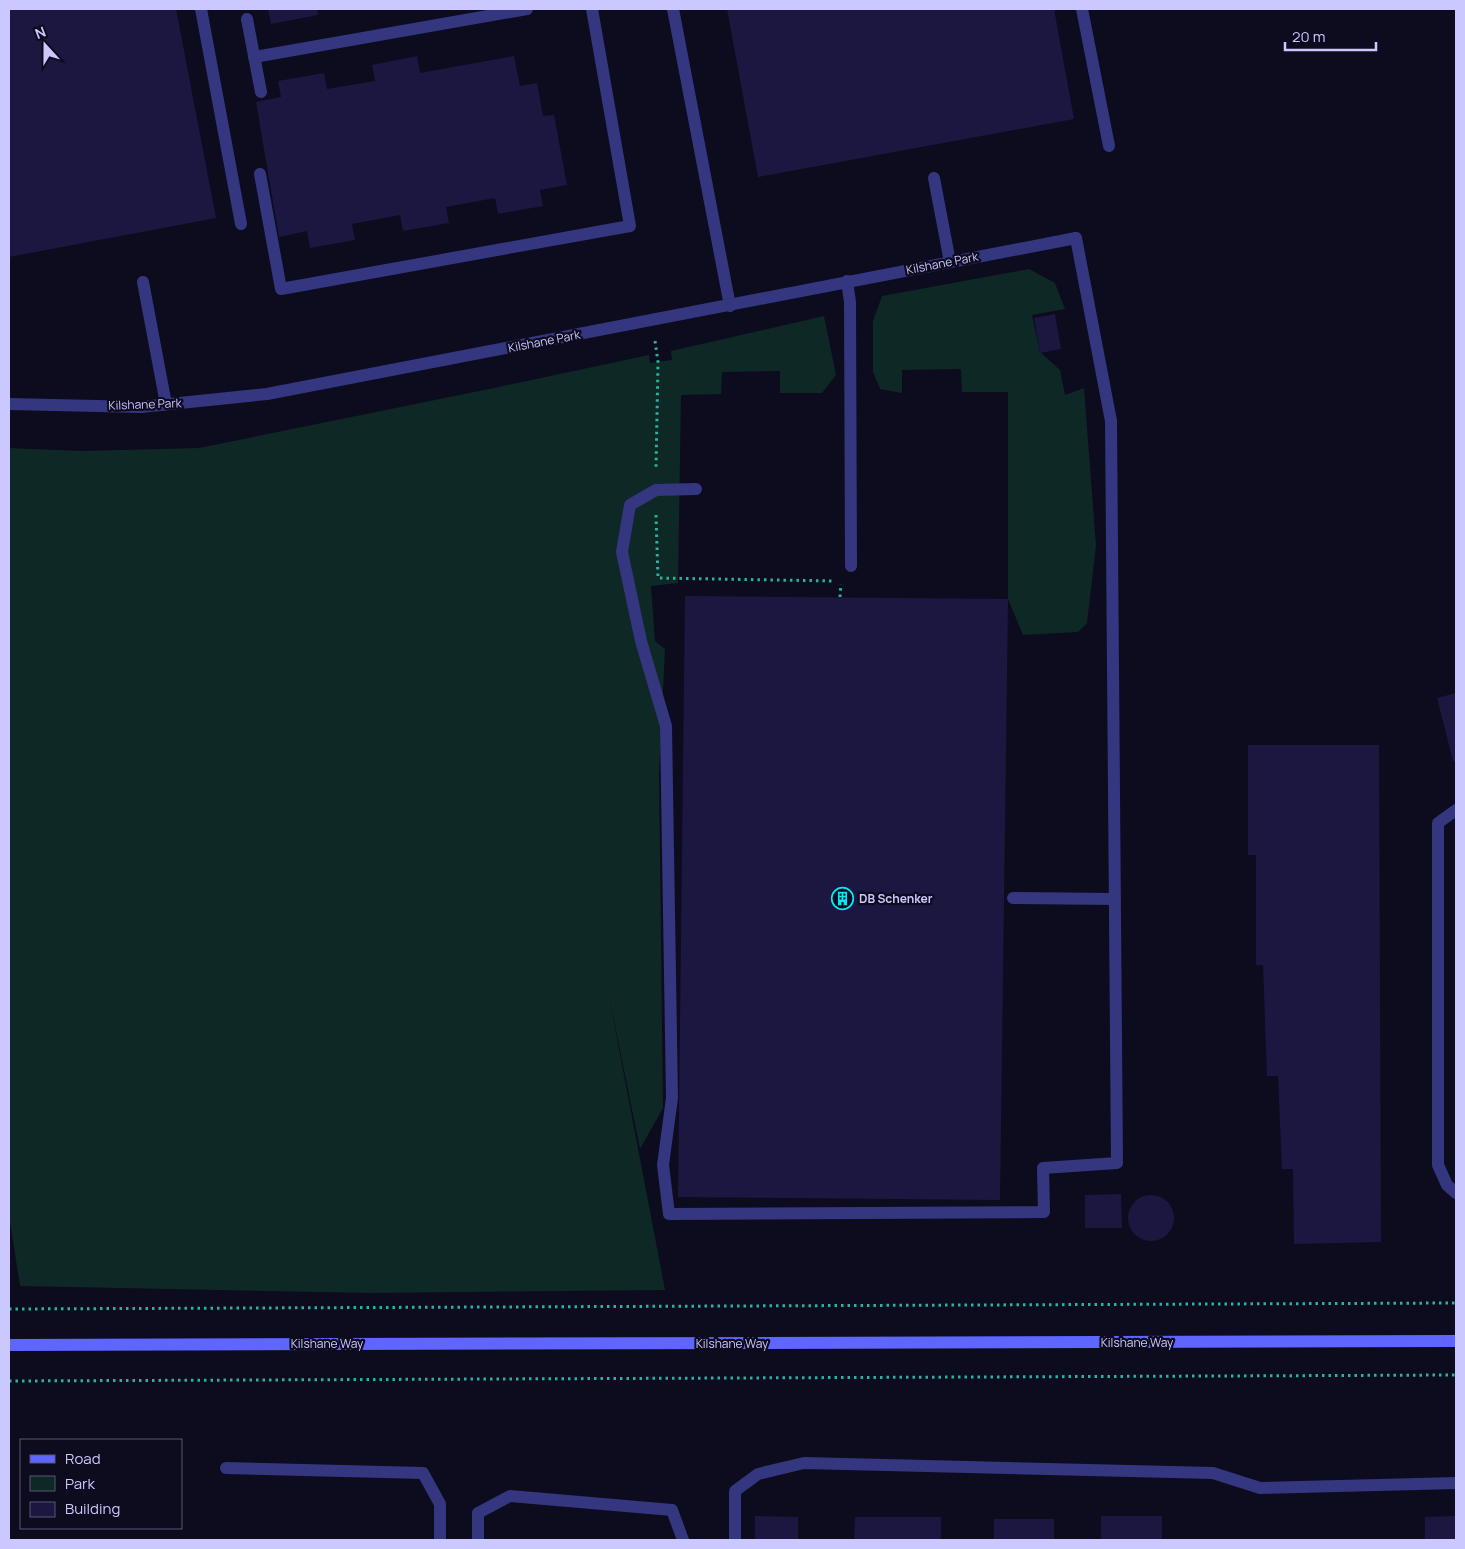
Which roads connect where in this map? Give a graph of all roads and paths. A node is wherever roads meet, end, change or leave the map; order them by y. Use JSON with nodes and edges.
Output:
{"nodes":[{"id":1,"x":200,"y":9,"type":"edge"},
{"id":2,"x":526,"y":9,"type":"edge"},
{"id":3,"x":592,"y":9,"type":"edge"},
{"id":4,"x":674,"y":9,"type":"edge"},
{"id":5,"x":1082,"y":9,"type":"edge"},
{"id":6,"x":247,"y":19,"type":"dead end"},
{"id":7,"x":254,"y":57,"type":"junction"},
{"id":8,"x":261,"y":92,"type":"dead end"},
{"id":9,"x":1108,"y":146,"type":"dead end"},
{"id":10,"x":260,"y":174,"type":"dead end"},
{"id":11,"x":934,"y":178,"type":"dead end"},
{"id":12,"x":241,"y":224,"type":"dead end"},
{"id":13,"x":950,"y":262,"type":"junction"},
{"id":14,"x":847,"y":281,"type":"junction"},
{"id":15,"x":143,"y":282,"type":"dead end"},
{"id":16,"x":730,"y":306,"type":"junction"},
{"id":17,"x":9,"y":404,"type":"edge"},
{"id":18,"x":166,"y":404,"type":"junction"},
{"id":19,"x":696,"y":489,"type":"dead end"},
{"id":20,"x":851,"y":566,"type":"dead end"},
{"id":21,"x":1456,"y":810,"type":"edge"},
{"id":22,"x":1013,"y":898,"type":"dead end"},
{"id":23,"x":1115,"y":899,"type":"junction"},
{"id":24,"x":1456,"y":1193,"type":"edge"},
{"id":25,"x":1456,"y":1303,"type":"edge"},
{"id":26,"x":9,"y":1309,"type":"edge"},
{"id":27,"x":1456,"y":1341,"type":"edge"},
{"id":28,"x":9,"y":1345,"type":"edge"},
{"id":29,"x":1456,"y":1375,"type":"edge"},
{"id":30,"x":9,"y":1381,"type":"edge"},
{"id":31,"x":226,"y":1468,"type":"dead end"},
{"id":32,"x":1456,"y":1483,"type":"edge"},
{"id":33,"x":440,"y":1540,"type":"edge"},
{"id":34,"x":478,"y":1540,"type":"edge"},
{"id":35,"x":684,"y":1540,"type":"edge"},
{"id":36,"x":735,"y":1540,"type":"edge"}],
"edges":[{"from":1,"to":12,"type":"street"},
{"from":2,"to":7,"type":"street"},
{"from":3,"to":10,"type":"street"},
{"from":4,"to":16,"type":"street"},
{"from":5,"to":9,"type":"street"},
{"from":6,"to":7,"type":"street"},
{"from":7,"to":8,"type":"street"},
{"from":11,"to":13,"type":"street"},
{"from":13,"to":14,"type":"street","name":"Kilshane Park"},
{"from":13,"to":23,"type":"street","name":"Kilshane Park"},
{"from":14,"to":16,"type":"street","name":"Kilshane Park"},
{"from":14,"to":20,"type":"street"},
{"from":15,"to":18,"type":"street"},
{"from":16,"to":18,"type":"street","name":"Kilshane Park"},
{"from":17,"to":18,"type":"street","name":"Kilshane Park"},
{"from":19,"to":23,"type":"street"},
{"from":21,"to":24,"type":"street"},
{"from":22,"to":23,"type":"street"},
{"from":25,"to":26,"type":"path"},
{"from":27,"to":28,"type":"street","name":"Kilshane Way"},
{"from":29,"to":30,"type":"path"},
{"from":31,"to":33,"type":"street"},
{"from":32,"to":36,"type":"street"},
{"from":34,"to":35,"type":"street"}]}
